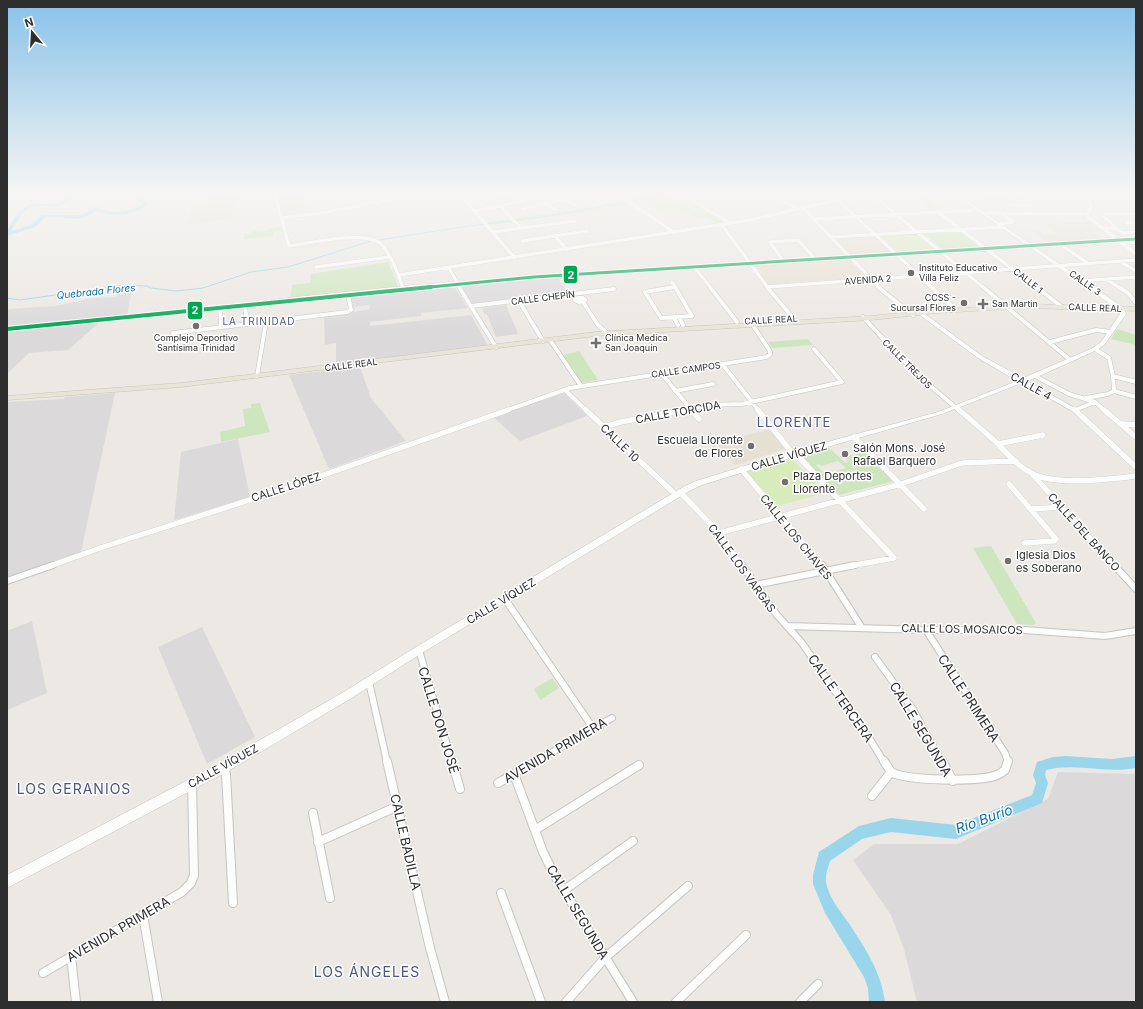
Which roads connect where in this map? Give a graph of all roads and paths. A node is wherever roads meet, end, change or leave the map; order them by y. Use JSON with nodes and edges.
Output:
{"nodes":[{"id":1,"x":287,"y":238,"type":"edge"},
{"id":2,"x":353,"y":238,"type":"edge"},
{"id":3,"x":355,"y":238,"type":"edge"},
{"id":4,"x":499,"y":238,"type":"edge"},
{"id":5,"x":542,"y":238,"type":"edge"},
{"id":6,"x":558,"y":238,"type":"edge"},
{"id":7,"x":643,"y":238,"type":"edge"},
{"id":8,"x":731,"y":238,"type":"edge"},
{"id":9,"x":830,"y":238,"type":"edge"},
{"id":10,"x":878,"y":238,"type":"edge"},
{"id":11,"x":926,"y":238,"type":"edge"},
{"id":12,"x":973,"y":238,"type":"edge"},
{"id":13,"x":1019,"y":238,"type":"edge"},
{"id":14,"x":1114,"y":238,"type":"edge"},
{"id":15,"x":522,"y":241,"type":"dead end"},
{"id":16,"x":1118,"y":241,"type":"junction"},
{"id":17,"x":1136,"y":243,"type":"edge"},
{"id":18,"x":1059,"y":244,"type":"junction"},
{"id":19,"x":1030,"y":246,"type":"junction"},
{"id":20,"x":986,"y":248,"type":"junction"},
{"id":21,"x":567,"y":250,"type":"junction"},
{"id":22,"x":941,"y":251,"type":"junction"},
{"id":23,"x":896,"y":254,"type":"junction"},
{"id":24,"x":1136,"y":254,"type":"edge"},
{"id":25,"x":388,"y":257,"type":"junction"},
{"id":26,"x":849,"y":257,"type":"junction"},
{"id":27,"x":515,"y":258,"type":"junction"},
{"id":28,"x":816,"y":259,"type":"junction"},
{"id":29,"x":1136,"y":260,"type":"edge"},
{"id":30,"x":783,"y":261,"type":"junction"},
{"id":31,"x":1121,"y":262,"type":"junction"},
{"id":32,"x":749,"y":263,"type":"junction"},
{"id":33,"x":1089,"y":264,"type":"junction"},
{"id":34,"x":1060,"y":266,"type":"junction"},
{"id":35,"x":316,"y":267,"type":"dead end"},
{"id":36,"x":449,"y":268,"type":"junction"},
{"id":37,"x":1013,"y":269,"type":"junction"},
{"id":38,"x":1136,"y":271,"type":"edge"},
{"id":39,"x":966,"y":273,"type":"junction"},
{"id":40,"x":399,"y":276,"type":"junction"},
{"id":41,"x":919,"y":276,"type":"junction"},
{"id":42,"x":1136,"y":277,"type":"edge"},
{"id":43,"x":870,"y":279,"type":"junction"},
{"id":44,"x":1106,"y":279,"type":"junction"},
{"id":45,"x":1081,"y":281,"type":"junction"},
{"id":46,"x":672,"y":282,"type":"dead end"},
{"id":47,"x":456,"y":283,"type":"junction"},
{"id":48,"x":675,"y":287,"type":"junction"},
{"id":49,"x":767,"y":287,"type":"junction"},
{"id":50,"x":403,"y":288,"type":"junction"},
{"id":51,"x":614,"y":289,"type":"dead end"},
{"id":52,"x":348,"y":294,"type":"junction"},
{"id":53,"x":519,"y":301,"type":"junction"},
{"id":54,"x":582,"y":302,"type":"dead end"},
{"id":55,"x":1136,"y":303,"type":"edge"},
{"id":56,"x":245,"y":306,"type":"junction"},
{"id":57,"x":472,"y":306,"type":"junction"},
{"id":58,"x":1008,"y":307,"type":"junction"},
{"id":59,"x":1062,"y":307,"type":"junction"},
{"id":60,"x":1136,"y":309,"type":"edge"},
{"id":61,"x":956,"y":310,"type":"junction"},
{"id":62,"x":1122,"y":310,"type":"junction"},
{"id":63,"x":916,"y":313,"type":"junction"},
{"id":64,"x":677,"y":317,"type":"junction"},
{"id":65,"x":864,"y":318,"type":"junction"},
{"id":66,"x":794,"y":319,"type":"junction"},
{"id":67,"x":772,"y":320,"type":"junction"},
{"id":68,"x":818,"y":321,"type":"junction"},
{"id":69,"x":266,"y":322,"type":"junction"},
{"id":70,"x":737,"y":322,"type":"junction"},
{"id":71,"x":782,"y":322,"type":"junction"},
{"id":72,"x":246,"y":324,"type":"junction"},
{"id":73,"x":752,"y":324,"type":"junction"},
{"id":74,"x":596,"y":325,"type":"junction"},
{"id":75,"x":680,"y":325,"type":"junction"},
{"id":76,"x":717,"y":326,"type":"junction"},
{"id":77,"x":221,"y":327,"type":"junction"},
{"id":78,"x":1111,"y":332,"type":"junction"},
{"id":79,"x":173,"y":333,"type":"dead end"},
{"id":80,"x":607,"y":333,"type":"junction"},
{"id":81,"x":597,"y":334,"type":"junction"},
{"id":82,"x":546,"y":340,"type":"junction"},
{"id":83,"x":1050,"y":342,"type":"junction"},
{"id":84,"x":496,"y":347,"type":"junction"},
{"id":85,"x":814,"y":349,"type":"dead end"},
{"id":86,"x":1095,"y":349,"type":"junction"},
{"id":87,"x":1069,"y":359,"type":"junction"},
{"id":88,"x":723,"y":365,"type":"junction"},
{"id":89,"x":662,"y":374,"type":"junction"},
{"id":90,"x":257,"y":376,"type":"junction"},
{"id":91,"x":1035,"y":376,"type":"junction"},
{"id":92,"x":1113,"y":376,"type":"junction"},
{"id":93,"x":1021,"y":380,"type":"junction"},
{"id":94,"x":1136,"y":382,"type":"edge"},
{"id":95,"x":713,"y":384,"type":"dead end"},
{"id":96,"x":581,"y":386,"type":"junction"},
{"id":97,"x":565,"y":390,"type":"junction"},
{"id":98,"x":94,"y":391,"type":"junction"},
{"id":99,"x":675,"y":391,"type":"junction"},
{"id":100,"x":1114,"y":391,"type":"junction"},
{"id":101,"x":9,"y":396,"type":"edge"},
{"id":102,"x":1136,"y":397,"type":"edge"},
{"id":103,"x":1086,"y":398,"type":"junction"},
{"id":104,"x":752,"y":402,"type":"junction"},
{"id":105,"x":1095,"y":402,"type":"junction"},
{"id":106,"x":954,"y":407,"type":"junction"},
{"id":107,"x":689,"y":408,"type":"junction"},
{"id":108,"x":1074,"y":410,"type":"junction"},
{"id":109,"x":699,"y":419,"type":"dead end"},
{"id":110,"x":1122,"y":424,"type":"junction"},
{"id":111,"x":1136,"y":425,"type":"edge"},
{"id":112,"x":604,"y":427,"type":"junction"},
{"id":113,"x":1043,"y":435,"type":"dead end"},
{"id":114,"x":854,"y":437,"type":"junction"},
{"id":115,"x":1136,"y":437,"type":"edge"},
{"id":116,"x":998,"y":444,"type":"junction"},
{"id":117,"x":794,"y":453,"type":"junction"},
{"id":118,"x":1016,"y":460,"type":"junction"},
{"id":119,"x":1136,"y":467,"type":"edge"},
{"id":120,"x":741,"y":470,"type":"junction"},
{"id":121,"x":1033,"y":475,"type":"junction"},
{"id":122,"x":1136,"y":476,"type":"edge"},
{"id":123,"x":901,"y":484,"type":"junction"},
{"id":124,"x":1009,"y":484,"type":"dead end"},
{"id":125,"x":678,"y":494,"type":"junction"},
{"id":126,"x":839,"y":500,"type":"junction"},
{"id":127,"x":1062,"y":507,"type":"junction"},
{"id":128,"x":924,"y":509,"type":"dead end"},
{"id":129,"x":1031,"y":510,"type":"junction"},
{"id":130,"x":781,"y":518,"type":"junction"},
{"id":131,"x":719,"y":533,"type":"junction"},
{"id":132,"x":1024,"y":542,"type":"dead end"},
{"id":133,"x":826,"y":570,"type":"junction"},
{"id":134,"x":7,"y":581,"type":"edge"},
{"id":135,"x":756,"y":586,"type":"junction"},
{"id":136,"x":1136,"y":589,"type":"edge"},
{"id":137,"x":505,"y":599,"type":"junction"},
{"id":138,"x":787,"y":626,"type":"junction"},
{"id":139,"x":862,"y":628,"type":"junction"},
{"id":140,"x":926,"y":630,"type":"junction"},
{"id":141,"x":1136,"y":630,"type":"edge"},
{"id":142,"x":419,"y":650,"type":"junction"},
{"id":143,"x":875,"y":657,"type":"dead end"},
{"id":144,"x":369,"y":682,"type":"junction"},
{"id":145,"x":612,"y":718,"type":"dead end"},
{"id":146,"x":593,"y":728,"type":"junction"},
{"id":147,"x":638,"y":765,"type":"dead end"},
{"id":148,"x":224,"y":767,"type":"junction"},
{"id":149,"x":891,"y":772,"type":"junction"},
{"id":150,"x":514,"y":774,"type":"junction"},
{"id":151,"x":953,"y":780,"type":"junction"},
{"id":152,"x":498,"y":783,"type":"dead end"},
{"id":153,"x":192,"y":784,"type":"junction"},
{"id":154,"x":460,"y":789,"type":"dead end"},
{"id":155,"x":872,"y":796,"type":"dead end"},
{"id":156,"x":398,"y":806,"type":"junction"},
{"id":157,"x":313,"y":814,"type":"dead end"},
{"id":158,"x":535,"y":830,"type":"junction"},
{"id":159,"x":318,"y":842,"type":"junction"},
{"id":160,"x":633,"y":842,"type":"dead end"},
{"id":161,"x":7,"y":882,"type":"edge"},
{"id":162,"x":688,"y":886,"type":"dead end"},
{"id":163,"x":563,"y":891,"type":"junction"},
{"id":164,"x":500,"y":893,"type":"dead end"},
{"id":165,"x":330,"y":898,"type":"dead end"},
{"id":166,"x":233,"y":903,"type":"dead end"},
{"id":167,"x":143,"y":915,"type":"junction"},
{"id":168,"x":746,"y":935,"type":"dead end"},
{"id":169,"x":71,"y":956,"type":"junction"},
{"id":170,"x":606,"y":957,"type":"junction"},
{"id":171,"x":43,"y":973,"type":"dead end"},
{"id":172,"x":818,"y":984,"type":"dead end"},
{"id":173,"x":76,"y":1002,"type":"edge"},
{"id":174,"x":158,"y":1002,"type":"edge"},
{"id":175,"x":445,"y":1002,"type":"edge"},
{"id":176,"x":541,"y":1002,"type":"edge"},
{"id":177,"x":566,"y":1002,"type":"edge"},
{"id":178,"x":633,"y":1002,"type":"edge"},
{"id":179,"x":676,"y":1002,"type":"edge"},
{"id":180,"x":800,"y":1002,"type":"edge"}],
"edges":[{"from":1,"to":2,"type":"street"},
{"from":3,"to":25,"type":"street"},
{"from":4,"to":27,"type":"street"},
{"from":5,"to":15,"type":"street"},
{"from":6,"to":21,"type":"street"},
{"from":7,"to":21,"type":"street"},
{"from":8,"to":32,"type":"street"},
{"from":9,"to":26,"type":"street","name":"CALLE 4"},
{"from":10,"to":23,"type":"street"},
{"from":11,"to":22,"type":"street"},
{"from":12,"to":20,"type":"street","name":"CALLE 1"},
{"from":13,"to":19,"type":"main road","name":"CALLE 3"},
{"from":14,"to":16,"type":"street"},
{"from":16,"to":17,"type":"street"},
{"from":16,"to":18,"type":"street"},
{"from":16,"to":24,"type":"street"},
{"from":18,"to":19,"type":"street"},
{"from":18,"to":33,"type":"street"},
{"from":19,"to":20,"type":"street"},
{"from":19,"to":34,"type":"main road","name":"CALLE 3"},
{"from":20,"to":22,"type":"street"},
{"from":20,"to":37,"type":"street","name":"CALLE 1"},
{"from":21,"to":27,"type":"street"},
{"from":22,"to":23,"type":"street"},
{"from":22,"to":39,"type":"street"},
{"from":23,"to":26,"type":"street"},
{"from":23,"to":41,"type":"street"},
{"from":25,"to":35,"type":"street"},
{"from":25,"to":40,"type":"street"},
{"from":26,"to":28,"type":"street"},
{"from":26,"to":43,"type":"street","name":"CALLE 4"},
{"from":27,"to":36,"type":"street"},
{"from":28,"to":30,"type":"street"},
{"from":28,"to":30,"type":"street"},
{"from":29,"to":31,"type":"street","name":"AVENIDA 2"},
{"from":30,"to":32,"type":"street"},
{"from":31,"to":33,"type":"street","name":"AVENIDA 2"},
{"from":31,"to":38,"type":"street"},
{"from":32,"to":49,"type":"street"},
{"from":32,"to":70,"type":"street"},
{"from":33,"to":34,"type":"street","name":"AVENIDA 2"},
{"from":34,"to":37,"type":"street","name":"AVENIDA 2"},
{"from":34,"to":45,"type":"main road","name":"CALLE 3"},
{"from":36,"to":40,"type":"street"},
{"from":36,"to":47,"type":"street"},
{"from":37,"to":39,"type":"street","name":"AVENIDA 2"},
{"from":37,"to":59,"type":"street","name":"CALLE 1"},
{"from":39,"to":41,"type":"street","name":"AVENIDA 2"},
{"from":39,"to":58,"type":"street"},
{"from":40,"to":50,"type":"street"},
{"from":41,"to":43,"type":"street","name":"AVENIDA 2"},
{"from":41,"to":61,"type":"street"},
{"from":42,"to":44,"type":"street"},
{"from":43,"to":49,"type":"street","name":"AVENIDA 2"},
{"from":43,"to":63,"type":"street","name":"CALLE 4"},
{"from":44,"to":45,"type":"street"},
{"from":44,"to":55,"type":"street"},
{"from":45,"to":62,"type":"main road","name":"CALLE 3"},
{"from":46,"to":48,"type":"street"},
{"from":47,"to":50,"type":"street"},
{"from":47,"to":57,"type":"street"},
{"from":48,"to":64,"type":"street"},
{"from":48,"to":64,"type":"street"},
{"from":49,"to":66,"type":"street"},
{"from":50,"to":52,"type":"street"},
{"from":51,"to":53,"type":"street","name":"CALLE CHEPÍN"},
{"from":52,"to":56,"type":"street"},
{"from":52,"to":69,"type":"street"},
{"from":53,"to":57,"type":"street","name":"CALLE CHEPÍN"},
{"from":53,"to":82,"type":"street"},
{"from":54,"to":74,"type":"street"},
{"from":56,"to":72,"type":"street"},
{"from":56,"to":77,"type":"street"},
{"from":57,"to":84,"type":"street"},
{"from":58,"to":59,"type":"main road","name":"CALLE REAL"},
{"from":58,"to":61,"type":"main road","name":"CALLE REAL"},
{"from":58,"to":83,"type":"street"},
{"from":59,"to":62,"type":"main road","name":"CALLE REAL"},
{"from":60,"to":62,"type":"main road","name":"CALLE REAL"},
{"from":61,"to":63,"type":"main road","name":"CALLE REAL"},
{"from":62,"to":78,"type":"main road"},
{"from":63,"to":65,"type":"main road","name":"CALLE REAL"},
{"from":63,"to":93,"type":"main road","name":"CALLE 4"},
{"from":64,"to":75,"type":"street"},
{"from":65,"to":66,"type":"main road","name":"CALLE REAL"},
{"from":65,"to":68,"type":"main road","name":"CALLE REAL"},
{"from":65,"to":106,"type":"street","name":"CALLE TREJOS"},
{"from":66,"to":67,"type":"main road","name":"CALLE REAL"},
{"from":66,"to":68,"type":"main road"},
{"from":66,"to":71,"type":"main road"},
{"from":67,"to":70,"type":"main road","name":"CALLE REAL"},
{"from":67,"to":73,"type":"main road"},
{"from":68,"to":71,"type":"main road","name":"CALLE REAL"},
{"from":69,"to":72,"type":"street"},
{"from":69,"to":90,"type":"street"},
{"from":70,"to":73,"type":"main road"},
{"from":70,"to":75,"type":"main road","name":"CALLE REAL"},
{"from":70,"to":76,"type":"main road"},
{"from":71,"to":73,"type":"main road","name":"CALLE REAL"},
{"from":72,"to":77,"type":"street"},
{"from":73,"to":76,"type":"main road","name":"CALLE REAL"},
{"from":73,"to":88,"type":"street","name":"CALLE CAMPOS"},
{"from":74,"to":80,"type":"street"},
{"from":74,"to":81,"type":"street"},
{"from":75,"to":80,"type":"main road","name":"CALLE REAL"},
{"from":76,"to":80,"type":"main road","name":"CALLE REAL"},
{"from":77,"to":79,"type":"street"},
{"from":78,"to":83,"type":"street"},
{"from":78,"to":86,"type":"main road"},
{"from":80,"to":81,"type":"main road","name":"CALLE REAL"},
{"from":81,"to":82,"type":"main road","name":"CALLE REAL"},
{"from":82,"to":84,"type":"main road","name":"CALLE REAL"},
{"from":82,"to":96,"type":"street"},
{"from":83,"to":87,"type":"street"},
{"from":84,"to":90,"type":"main road","name":"CALLE REAL"},
{"from":85,"to":104,"type":"street","name":"CALLE TORCIDA"},
{"from":86,"to":87,"type":"main road","name":"CALLE VÍQUEZ"},
{"from":86,"to":92,"type":"street"},
{"from":87,"to":91,"type":"main road","name":"CALLE VÍQUEZ"},
{"from":88,"to":89,"type":"street","name":"CALLE CAMPOS"},
{"from":88,"to":104,"type":"street"},
{"from":89,"to":96,"type":"street","name":"CALLE CAMPOS"},
{"from":89,"to":99,"type":"street"},
{"from":90,"to":98,"type":"main road","name":"CALLE REAL"},
{"from":91,"to":93,"type":"main road","name":"CALLE VÍQUEZ"},
{"from":91,"to":103,"type":"street"},
{"from":92,"to":94,"type":"street"},
{"from":92,"to":100,"type":"street"},
{"from":93,"to":106,"type":"main road","name":"CALLE VÍQUEZ"},
{"from":93,"to":108,"type":"street","name":"CALLE 4"},
{"from":95,"to":99,"type":"street"},
{"from":96,"to":97,"type":"street","name":"CALLE CAMPOS"},
{"from":97,"to":112,"type":"street","name":"CALLE 10"},
{"from":97,"to":134,"type":"street","name":"CALLE LÓPEZ"},
{"from":98,"to":101,"type":"main road","name":"CALLE REAL"},
{"from":98,"to":101,"type":"main road","name":"CALLE REAL"},
{"from":99,"to":107,"type":"street"},
{"from":100,"to":102,"type":"street"},
{"from":100,"to":103,"type":"street"},
{"from":103,"to":105,"type":"street"},
{"from":104,"to":107,"type":"street","name":"CALLE TORCIDA"},
{"from":104,"to":117,"type":"street"},
{"from":105,"to":108,"type":"street"},
{"from":105,"to":110,"type":"street"},
{"from":106,"to":114,"type":"main road","name":"CALLE VÍQUEZ"},
{"from":106,"to":116,"type":"street","name":"CALLE TREJOS"},
{"from":107,"to":109,"type":"street"},
{"from":107,"to":112,"type":"street","name":"CALLE TORCIDA"},
{"from":108,"to":119,"type":"street","name":"CALLE 4"},
{"from":110,"to":111,"type":"street"},
{"from":110,"to":115,"type":"street"},
{"from":112,"to":125,"type":"street","name":"CALLE 10"},
{"from":113,"to":116,"type":"street"},
{"from":114,"to":117,"type":"main road","name":"CALLE VÍQUEZ"},
{"from":114,"to":123,"type":"street"},
{"from":116,"to":118,"type":"street","name":"CALLE DEL BANCO"},
{"from":117,"to":120,"type":"main road","name":"CALLE VÍQUEZ"},
{"from":117,"to":126,"type":"street"},
{"from":118,"to":121,"type":"street","name":"CALLE DEL BANCO"},
{"from":118,"to":123,"type":"street"},
{"from":120,"to":125,"type":"main road","name":"CALLE VÍQUEZ"},
{"from":120,"to":130,"type":"street","name":"CALLE LOS CHAVES"},
{"from":121,"to":122,"type":"street"},
{"from":121,"to":127,"type":"street","name":"CALLE DEL BANCO"},
{"from":123,"to":126,"type":"street"},
{"from":123,"to":128,"type":"street"},
{"from":124,"to":129,"type":"street"},
{"from":125,"to":131,"type":"street","name":"CALLE LOS VARGAS"},
{"from":125,"to":137,"type":"main road","name":"CALLE VÍQUEZ"},
{"from":126,"to":130,"type":"street"},
{"from":126,"to":133,"type":"street"},
{"from":127,"to":129,"type":"street"},
{"from":127,"to":136,"type":"street","name":"CALLE DEL BANCO"},
{"from":129,"to":132,"type":"street"},
{"from":130,"to":131,"type":"street"},
{"from":130,"to":133,"type":"street","name":"CALLE LOS CHAVES"},
{"from":131,"to":135,"type":"street","name":"CALLE LOS VARGAS"},
{"from":133,"to":135,"type":"street"},
{"from":133,"to":139,"type":"street","name":"CALLE LOS CHAVES"},
{"from":135,"to":138,"type":"street","name":"CALLE LOS VARGAS"},
{"from":137,"to":142,"type":"main road","name":"CALLE VÍQUEZ"},
{"from":137,"to":146,"type":"street"},
{"from":138,"to":139,"type":"street","name":"CALLE LOS MOSAICOS"},
{"from":138,"to":149,"type":"street","name":"CALLE TERCERA"},
{"from":139,"to":140,"type":"street","name":"CALLE LOS MOSAICOS"},
{"from":140,"to":141,"type":"street","name":"CALLE LOS MOSAICOS"},
{"from":140,"to":151,"type":"street","name":"CALLE PRIMERA"},
{"from":142,"to":144,"type":"main road","name":"CALLE VÍQUEZ"},
{"from":142,"to":154,"type":"street","name":"CALLE DON JOSÉ"},
{"from":143,"to":151,"type":"street","name":"CALLE SEGUNDA"},
{"from":144,"to":148,"type":"main road","name":"CALLE VÍQUEZ"},
{"from":144,"to":156,"type":"street","name":"CALLE BADILLA"},
{"from":145,"to":146,"type":"street","name":"AVENIDA PRIMERA"},
{"from":146,"to":150,"type":"street","name":"AVENIDA PRIMERA"},
{"from":147,"to":158,"type":"street"},
{"from":148,"to":153,"type":"main road","name":"CALLE VÍQUEZ"},
{"from":148,"to":166,"type":"street"},
{"from":149,"to":151,"type":"street"},
{"from":149,"to":155,"type":"street"},
{"from":150,"to":152,"type":"street","name":"AVENIDA PRIMERA"},
{"from":150,"to":158,"type":"street","name":"CALLE SEGUNDA"},
{"from":153,"to":161,"type":"main road","name":"CALLE VÍQUEZ"},
{"from":153,"to":167,"type":"street","name":"AVENIDA PRIMERA"},
{"from":156,"to":159,"type":"street"},
{"from":156,"to":175,"type":"street","name":"CALLE BADILLA"},
{"from":157,"to":159,"type":"street"},
{"from":158,"to":163,"type":"street","name":"CALLE SEGUNDA"},
{"from":159,"to":165,"type":"street"},
{"from":160,"to":163,"type":"street"},
{"from":162,"to":170,"type":"street"},
{"from":163,"to":170,"type":"street","name":"CALLE SEGUNDA"},
{"from":164,"to":176,"type":"street"},
{"from":167,"to":169,"type":"street","name":"AVENIDA PRIMERA"},
{"from":167,"to":174,"type":"street"},
{"from":168,"to":179,"type":"street"},
{"from":169,"to":171,"type":"street","name":"AVENIDA PRIMERA"},
{"from":169,"to":173,"type":"street"},
{"from":170,"to":177,"type":"street"},
{"from":170,"to":178,"type":"street","name":"CALLE SEGUNDA"},
{"from":172,"to":180,"type":"street"}]}
